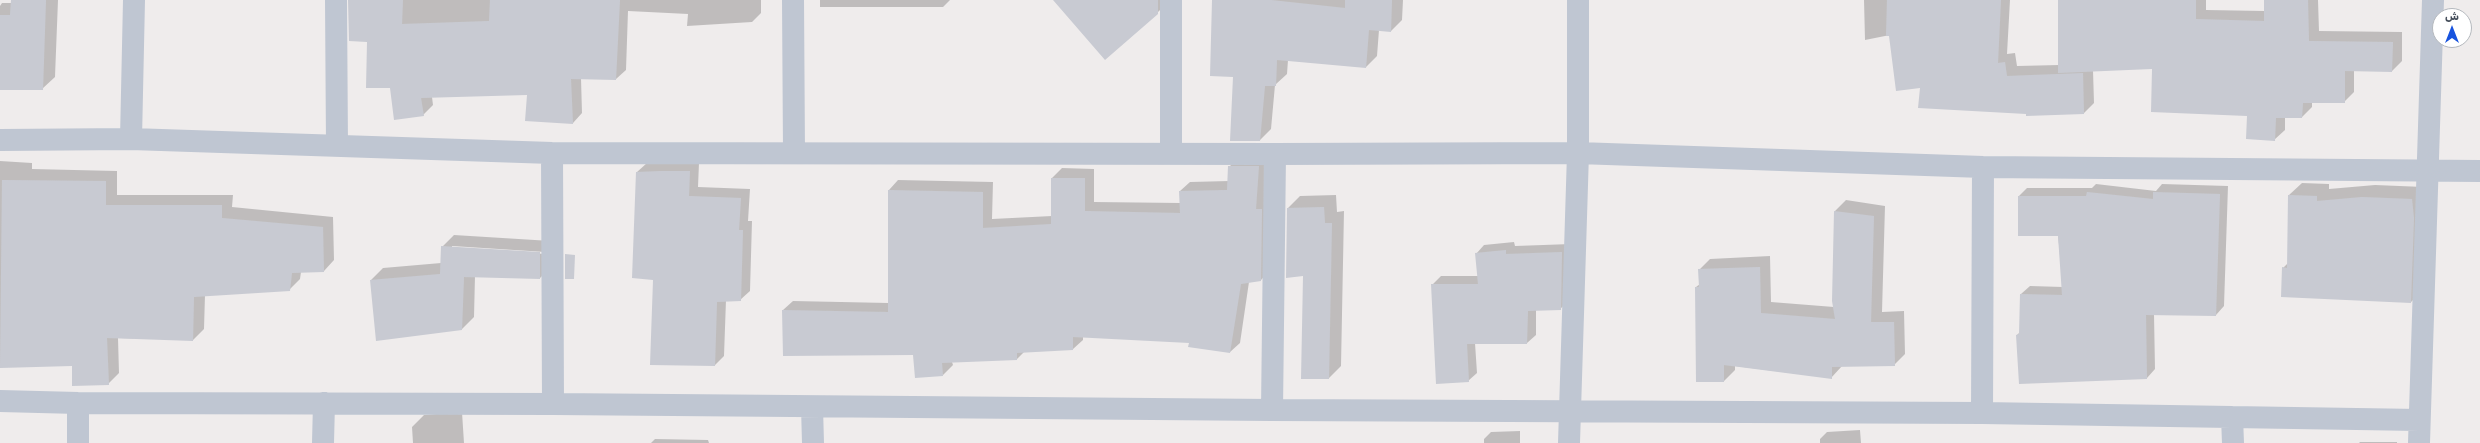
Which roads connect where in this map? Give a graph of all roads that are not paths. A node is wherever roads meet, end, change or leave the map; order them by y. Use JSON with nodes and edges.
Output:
{"nodes":[{"id":1,"x":134,"y":0,"type":"edge"},
{"id":2,"x":336,"y":0,"type":"edge"},
{"id":3,"x":793,"y":0,"type":"edge"},
{"id":4,"x":1171,"y":0,"type":"edge"},
{"id":5,"x":1578,"y":0,"type":"edge"},
{"id":6,"x":2433,"y":0,"type":"edge"},
{"id":7,"x":131,"y":139,"type":"junction"},
{"id":8,"x":0,"y":140,"type":"edge"},
{"id":9,"x":337,"y":146,"type":"junction"},
{"id":10,"x":794,"y":152,"type":"junction"},
{"id":11,"x":552,"y":153,"type":"junction"},
{"id":12,"x":1171,"y":153,"type":"junction"},
{"id":13,"x":1578,"y":153,"type":"junction"},
{"id":14,"x":1275,"y":154,"type":"junction"},
{"id":15,"x":1983,"y":167,"type":"junction"},
{"id":16,"x":2428,"y":171,"type":"junction"},
{"id":17,"x":2480,"y":171,"type":"edge"},
{"id":18,"x":0,"y":400,"type":"edge"},
{"id":19,"x":78,"y":403,"type":"junction"},
{"id":20,"x":324,"y":403,"type":"junction"},
{"id":21,"x":553,"y":404,"type":"junction"},
{"id":22,"x":812,"y":407,"type":"junction"},
{"id":23,"x":1272,"y":410,"type":"junction"},
{"id":24,"x":1570,"y":412,"type":"junction"},
{"id":25,"x":1982,"y":413,"type":"junction"},
{"id":26,"x":2232,"y":417,"type":"junction"},
{"id":27,"x":2419,"y":420,"type":"junction"},
{"id":28,"x":78,"y":443,"type":"edge"},
{"id":29,"x":323,"y":443,"type":"edge"},
{"id":30,"x":813,"y":443,"type":"edge"},
{"id":31,"x":1569,"y":443,"type":"edge"},
{"id":32,"x":2233,"y":443,"type":"edge"},
{"id":33,"x":2419,"y":443,"type":"edge"}],
"edges":[{"from":1,"to":7,"type":"street"},
{"from":2,"to":9,"type":"street"},
{"from":3,"to":10,"type":"street"},
{"from":4,"to":12,"type":"street"},
{"from":5,"to":13,"type":"street"},
{"from":6,"to":16,"type":"street"},
{"from":7,"to":8,"type":"street"},
{"from":7,"to":9,"type":"street"},
{"from":9,"to":11,"type":"street"},
{"from":10,"to":11,"type":"street"},
{"from":10,"to":12,"type":"street"},
{"from":11,"to":21,"type":"street"},
{"from":12,"to":14,"type":"street"},
{"from":13,"to":14,"type":"street"},
{"from":13,"to":15,"type":"street"},
{"from":13,"to":24,"type":"street"},
{"from":14,"to":23,"type":"street"},
{"from":15,"to":16,"type":"street"},
{"from":15,"to":25,"type":"street"},
{"from":16,"to":17,"type":"street"},
{"from":16,"to":27,"type":"street"},
{"from":18,"to":19,"type":"street"},
{"from":19,"to":20,"type":"street"},
{"from":19,"to":28,"type":"street"},
{"from":20,"to":21,"type":"street"},
{"from":20,"to":29,"type":"street"},
{"from":21,"to":22,"type":"street"},
{"from":22,"to":23,"type":"street"},
{"from":22,"to":30,"type":"street"},
{"from":23,"to":24,"type":"street"},
{"from":24,"to":25,"type":"street"},
{"from":24,"to":31,"type":"street"},
{"from":25,"to":26,"type":"street"},
{"from":26,"to":27,"type":"street"},
{"from":26,"to":32,"type":"street"},
{"from":27,"to":33,"type":"street"}]}
